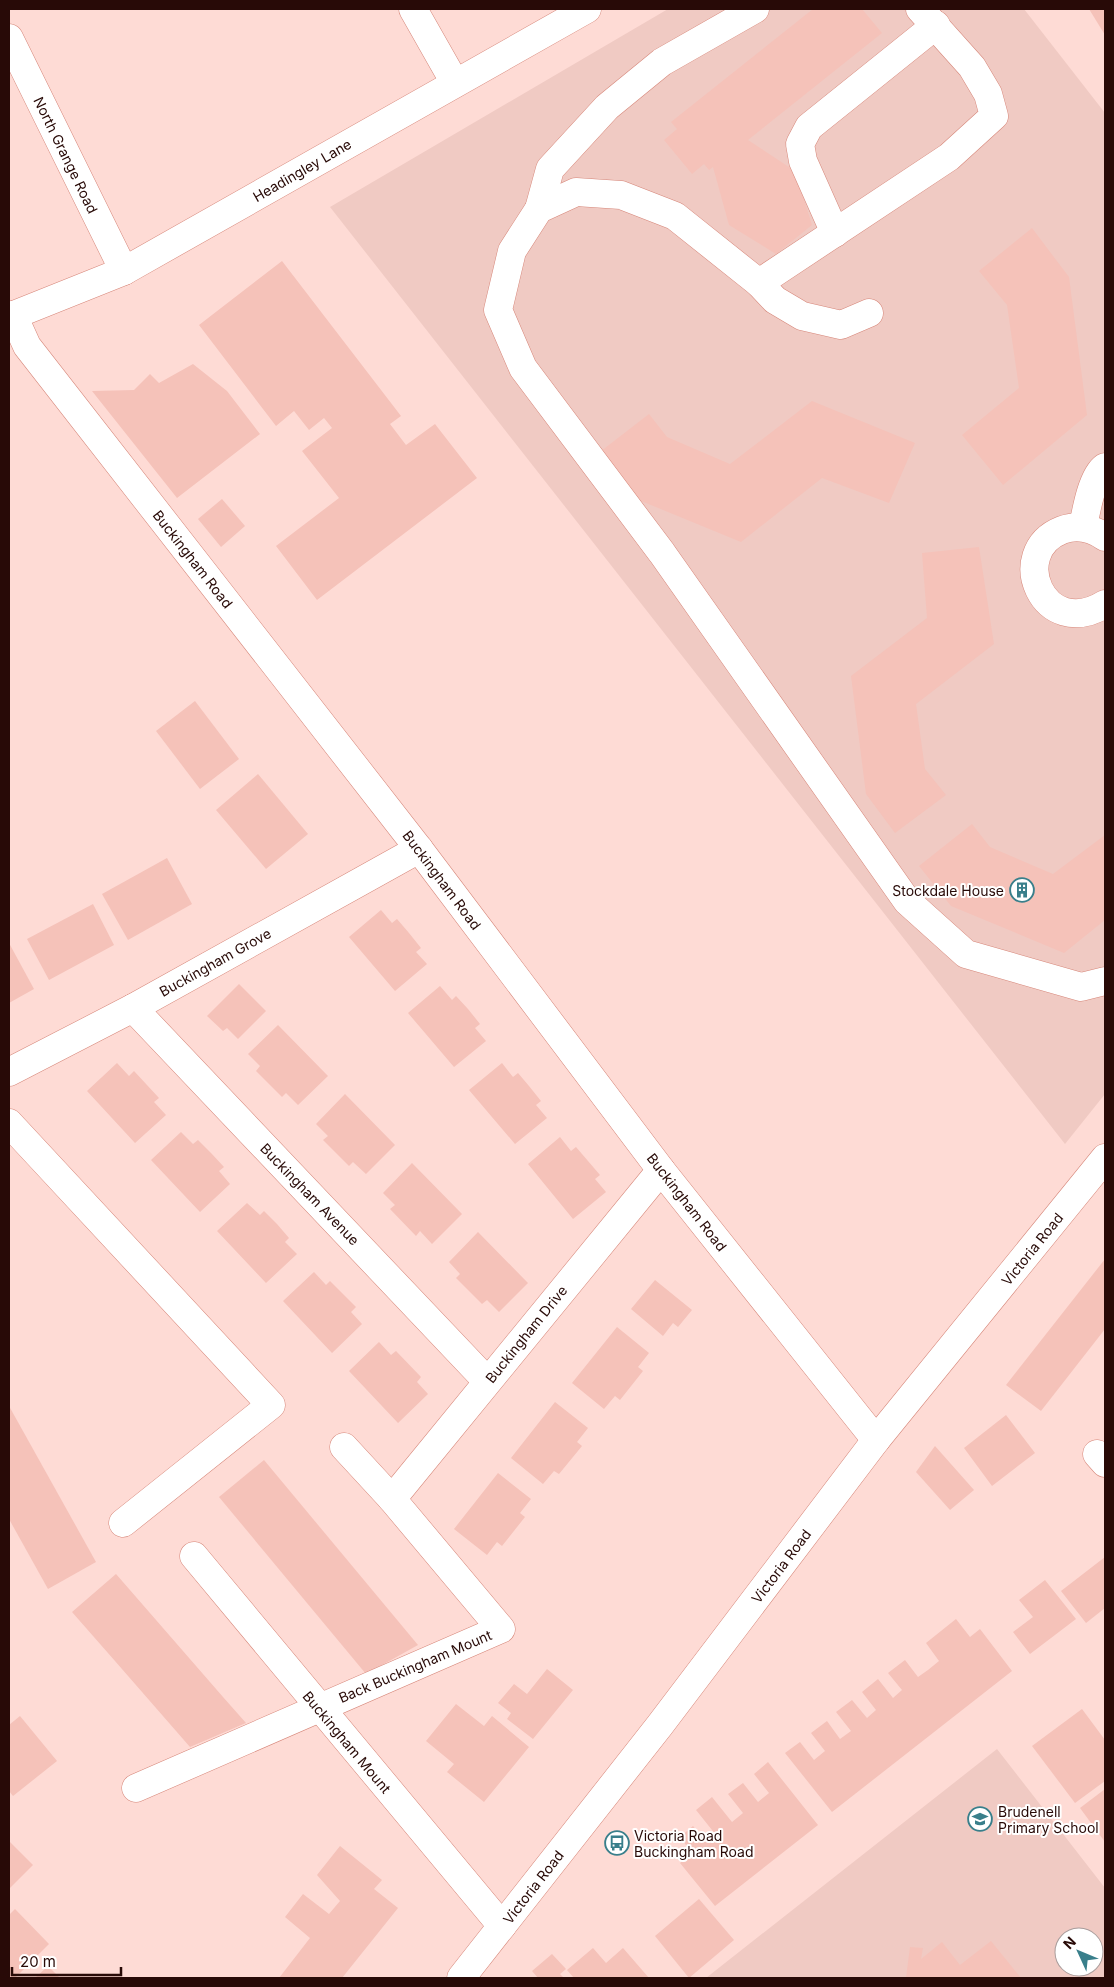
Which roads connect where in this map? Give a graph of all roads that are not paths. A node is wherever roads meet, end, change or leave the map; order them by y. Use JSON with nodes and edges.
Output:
{"nodes":[{"id":1,"x":413,"y":9,"type":"edge"},
{"id":2,"x":587,"y":9,"type":"edge"},
{"id":3,"x":754,"y":9,"type":"edge"},
{"id":4,"x":928,"y":17,"type":"edge"},
{"id":5,"x":9,"y":38,"type":"edge"},
{"id":6,"x":455,"y":83,"type":"junction"},
{"id":7,"x":539,"y":209,"type":"junction"},
{"id":8,"x":835,"y":233,"type":"junction"},
{"id":9,"x":124,"y":271,"type":"junction"},
{"id":10,"x":759,"y":283,"type":"junction"},
{"id":11,"x":869,"y":313,"type":"dead end"},
{"id":12,"x":11,"y":316,"type":"edge"},
{"id":13,"x":1105,"y":466,"type":"edge"},
{"id":14,"x":1094,"y":532,"type":"edge"},
{"id":15,"x":1105,"y":604,"type":"edge"},
{"id":16,"x":419,"y":849,"type":"junction"},
{"id":17,"x":1105,"y":981,"type":"edge"},
{"id":18,"x":133,"y":1008,"type":"junction"},
{"id":19,"x":9,"y":1072,"type":"edge"},
{"id":20,"x":9,"y":1123,"type":"edge"},
{"id":21,"x":1105,"y":1158,"type":"edge"},
{"id":22,"x":661,"y":1170,"type":"junction"},
{"id":23,"x":487,"y":1381,"type":"junction"},
{"id":24,"x":876,"y":1440,"type":"junction"},
{"id":25,"x":344,"y":1447,"type":"dead end"},
{"id":26,"x":392,"y":1499,"type":"junction"},
{"id":27,"x":123,"y":1523,"type":"dead end"},
{"id":28,"x":194,"y":1556,"type":"dead end"},
{"id":29,"x":319,"y":1708,"type":"junction"},
{"id":30,"x":136,"y":1788,"type":"dead end"},
{"id":31,"x":502,"y":1926,"type":"junction"},
{"id":32,"x":461,"y":1978,"type":"edge"}],
"edges":[{"from":1,"to":6,"type":"main road"},
{"from":2,"to":6,"type":"main road","name":"Headingley Lane"},
{"from":3,"to":7,"type":"main road"},
{"from":4,"to":8,"type":"main road"},
{"from":4,"to":8,"type":"main road"},
{"from":5,"to":9,"type":"main road","name":"North Grange Road"},
{"from":6,"to":9,"type":"main road","name":"Headingley Lane"},
{"from":7,"to":10,"type":"main road"},
{"from":7,"to":17,"type":"main road"},
{"from":8,"to":10,"type":"main road"},
{"from":9,"to":12,"type":"main road","name":"Headingley Lane"},
{"from":10,"to":11,"type":"main road"},
{"from":12,"to":16,"type":"main road","name":"Buckingham Road"},
{"from":13,"to":14,"type":"main road"},
{"from":14,"to":15,"type":"main road"},
{"from":16,"to":18,"type":"main road","name":"Buckingham Grove"},
{"from":16,"to":22,"type":"main road","name":"Buckingham Road"},
{"from":18,"to":19,"type":"main road","name":"Buckingham Grove"},
{"from":18,"to":23,"type":"main road","name":"Buckingham Avenue"},
{"from":20,"to":27,"type":"main road"},
{"from":21,"to":24,"type":"main road","name":"Victoria Road"},
{"from":22,"to":23,"type":"main road","name":"Buckingham Drive"},
{"from":22,"to":24,"type":"main road","name":"Buckingham Road"},
{"from":23,"to":26,"type":"main road","name":"Buckingham Drive"},
{"from":24,"to":31,"type":"main road","name":"Victoria Road"},
{"from":25,"to":26,"type":"main road","name":"Back Buckingham Mount"},
{"from":26,"to":29,"type":"main road","name":"Back Buckingham Mount"},
{"from":28,"to":29,"type":"main road","name":"Buckingham Mount"},
{"from":29,"to":30,"type":"main road","name":"Back Buckingham Mount"},
{"from":29,"to":31,"type":"main road","name":"Buckingham Mount"},
{"from":31,"to":32,"type":"main road","name":"Victoria Road"}]}
